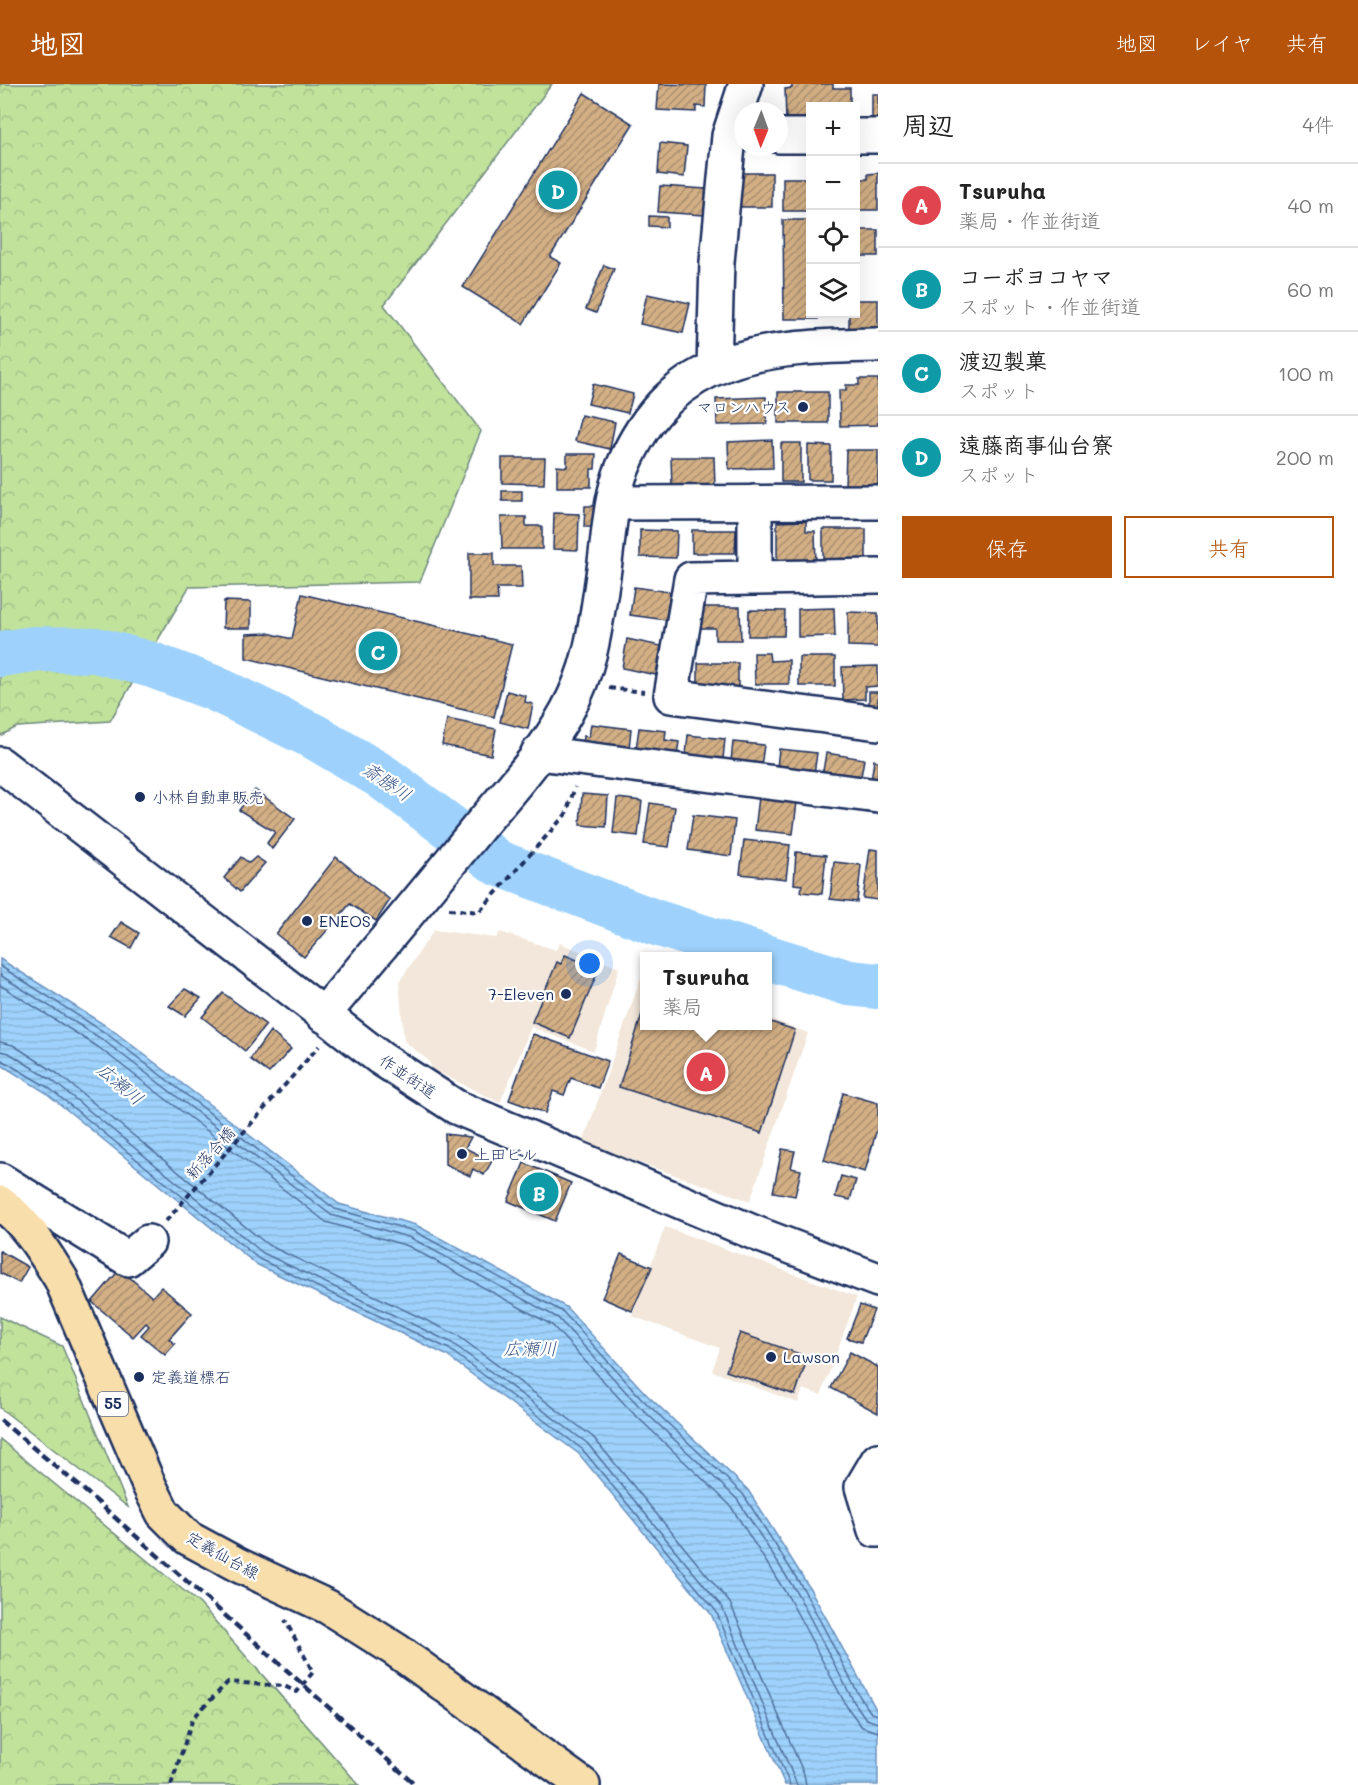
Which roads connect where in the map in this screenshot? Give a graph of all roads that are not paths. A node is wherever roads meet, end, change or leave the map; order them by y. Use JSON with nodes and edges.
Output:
{"nodes":[{"id":1,"x":746,"y":84,"type":"edge"},
{"id":2,"x":743,"y":102,"type":"edge"},
{"id":3,"x":788,"y":136,"type":"edge"},
{"id":4,"x":806,"y":136,"type":"edge"},
{"id":5,"x":860,"y":136,"type":"edge"},
{"id":6,"x":878,"y":136,"type":"edge"},
{"id":7,"x":734,"y":149,"type":"edge"},
{"id":8,"x":878,"y":345,"type":"edge"},
{"id":9,"x":714,"y":366,"type":"junction"},
{"id":10,"x":755,"y":502,"type":"junction"},
{"id":11,"x":878,"y":502,"type":"edge"},
{"id":12,"x":614,"y":503,"type":"junction"},
{"id":13,"x":755,"y":576,"type":"junction"},
{"id":14,"x":878,"y":576,"type":"edge"},
{"id":15,"x":878,"y":723,"type":"edge"},
{"id":16,"x":538,"y":753,"type":"junction"},
{"id":17,"x":0,"y":764,"type":"edge"},
{"id":18,"x":878,"y":796,"type":"edge"},
{"id":19,"x":325,"y":1026,"type":"junction"},
{"id":20,"x":0,"y":1180,"type":"edge"},
{"id":21,"x":0,"y":1203,"type":"edge"},
{"id":22,"x":148,"y":1242,"type":"road end"},
{"id":23,"x":878,"y":1280,"type":"edge"},
{"id":24,"x":878,"y":1460,"type":"edge"},
{"id":25,"x":878,"y":1530,"type":"edge"},
{"id":26,"x":583,"y":1785,"type":"edge"}],
"edges":[{"from":1,"to":2,"type":"street"},
{"from":3,"to":4,"type":"street"},
{"from":5,"to":6,"type":"street"},
{"from":7,"to":9,"type":"street"},
{"from":8,"to":9,"type":"street"},
{"from":9,"to":12,"type":"street"},
{"from":10,"to":11,"type":"street"},
{"from":10,"to":12,"type":"street"},
{"from":10,"to":13,"type":"street"},
{"from":12,"to":16,"type":"street"},
{"from":13,"to":14,"type":"street"},
{"from":13,"to":15,"type":"street"},
{"from":16,"to":18,"type":"street"},
{"from":16,"to":19,"type":"street"},
{"from":17,"to":19,"type":"street","name":"作並街道"},
{"from":19,"to":23,"type":"street","name":"作並街道"},
{"from":20,"to":22,"type":"street"},
{"from":21,"to":26,"type":"main road","name":"定義仙台線","number":"55"},
{"from":24,"to":25,"type":"street"}]}
